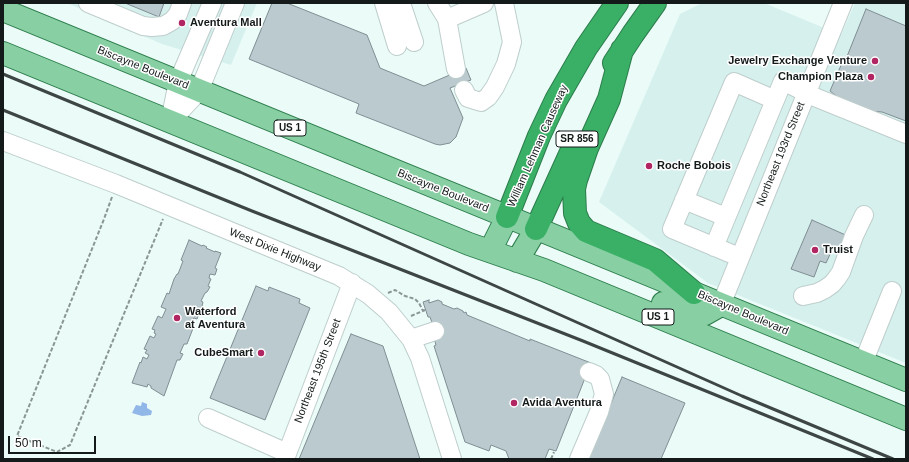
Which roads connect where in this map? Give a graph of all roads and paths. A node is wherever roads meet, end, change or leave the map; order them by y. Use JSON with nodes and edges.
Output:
{"nodes":[{"id":1,"x":88,"y":3,"type":"edge"},
{"id":2,"x":182,"y":3,"type":"edge"},
{"id":3,"x":235,"y":3,"type":"edge"},
{"id":4,"x":239,"y":3,"type":"edge"},
{"id":5,"x":384,"y":3,"type":"edge"},
{"id":6,"x":401,"y":3,"type":"edge"},
{"id":7,"x":437,"y":3,"type":"edge"},
{"id":8,"x":484,"y":3,"type":"edge"},
{"id":9,"x":504,"y":3,"type":"edge"},
{"id":10,"x":617,"y":3,"type":"edge"},
{"id":11,"x":655,"y":3,"type":"edge"},
{"id":12,"x":843,"y":3,"type":"edge"},
{"id":13,"x":208,"y":8,"type":"edge"},
{"id":14,"x":3,"y":10,"type":"edge"},
{"id":15,"x":447,"y":19,"type":"junction"},
{"id":16,"x":226,"y":24,"type":"junction"},
{"id":17,"x":622,"y":50,"type":"junction"},
{"id":18,"x":3,"y":53,"type":"edge"},
{"id":19,"x":456,"y":69,"type":"dead end"},
{"id":20,"x":178,"y":82,"type":"junction"},
{"id":21,"x":464,"y":90,"type":"dead end"},
{"id":22,"x":199,"y":91,"type":"junction"},
{"id":23,"x":807,"y":92,"type":"junction"},
{"id":24,"x":775,"y":100,"type":"junction"},
{"id":25,"x":170,"y":122,"type":"junction"},
{"id":26,"x":906,"y":134,"type":"edge"},
{"id":27,"x":3,"y":141,"type":"edge"},
{"id":28,"x":746,"y":169,"type":"junction"},
{"id":29,"x":771,"y":179,"type":"junction"},
{"id":30,"x":116,"y":184,"type":"junction"},
{"id":31,"x":684,"y":200,"type":"junction"},
{"id":32,"x":169,"y":206,"type":"junction"},
{"id":33,"x":864,"y":215,"type":"dead end"},
{"id":34,"x":507,"y":217,"type":"junction"},
{"id":35,"x":726,"y":217,"type":"junction"},
{"id":36,"x":536,"y":229,"type":"junction"},
{"id":37,"x":714,"y":247,"type":"junction"},
{"id":38,"x":490,"y":251,"type":"junction"},
{"id":39,"x":739,"y":257,"type":"junction"},
{"id":40,"x":517,"y":261,"type":"junction"},
{"id":41,"x":570,"y":281,"type":"junction"},
{"id":42,"x":352,"y":283,"type":"junction"},
{"id":43,"x":892,"y":291,"type":"dead end"},
{"id":44,"x":388,"y":293,"type":"dead end"},
{"id":45,"x":694,"y":293,"type":"junction"},
{"id":46,"x":803,"y":296,"type":"dead end"},
{"id":47,"x":721,"y":305,"type":"junction"},
{"id":48,"x":410,"y":317,"type":"dead end"},
{"id":49,"x":435,"y":331,"type":"dead end"},
{"id":50,"x":411,"y":339,"type":"junction"},
{"id":51,"x":863,"y":363,"type":"junction"},
{"id":52,"x":589,"y":372,"type":"dead end"},
{"id":53,"x":906,"y":380,"type":"edge"},
{"id":54,"x":208,"y":418,"type":"dead end"},
{"id":55,"x":906,"y":419,"type":"edge"},
{"id":56,"x":554,"y":452,"type":"dead end"},
{"id":57,"x":286,"y":456,"type":"edge"},
{"id":58,"x":452,"y":459,"type":"edge"},
{"id":59,"x":551,"y":459,"type":"edge"},
{"id":60,"x":579,"y":459,"type":"edge"}],
"edges":[{"from":1,"to":2,"type":"street"},
{"from":3,"to":16,"type":"street"},
{"from":4,"to":16,"type":"street"},
{"from":5,"to":6,"type":"street"},
{"from":7,"to":15,"type":"street"},
{"from":8,"to":15,"type":"street"},
{"from":9,"to":21,"type":"street"},
{"from":10,"to":34,"type":"highway","name":"William Lehman Causeway","number":"SR 856"},
{"from":11,"to":17,"type":"highway","number":"SR 856"},
{"from":12,"to":23,"type":"street","name":"Northeast 193rd Street"},
{"from":13,"to":20,"type":"street"},
{"from":14,"to":20,"type":"main road","name":"Biscayne Boulevard","number":"US 1"},
{"from":15,"to":19,"type":"street"},
{"from":16,"to":22,"type":"street"},
{"from":17,"to":36,"type":"highway","number":"SR 856"},
{"from":17,"to":45,"type":"highway"},
{"from":18,"to":25,"type":"main road","number":"US 1"},
{"from":20,"to":22,"type":"main road","name":"Biscayne Boulevard","number":"US 1"},
{"from":20,"to":25,"type":"street"},
{"from":22,"to":25,"type":"street"},
{"from":22,"to":34,"type":"main road","name":"Biscayne Boulevard","number":"US 1"},
{"from":23,"to":24,"type":"street"},
{"from":23,"to":26,"type":"street"},
{"from":23,"to":29,"type":"street","name":"Northeast 193rd Street"},
{"from":24,"to":28,"type":"street"},
{"from":24,"to":31,"type":"street"},
{"from":25,"to":38,"type":"main road","number":"US 1"},
{"from":27,"to":30,"type":"street","name":"West Dixie Highway"},
{"from":28,"to":29,"type":"street"},
{"from":28,"to":35,"type":"street"},
{"from":29,"to":39,"type":"street","name":"Northeast 193rd Street"},
{"from":30,"to":32,"type":"street","name":"West Dixie Highway"},
{"from":30,"to":32,"type":"path"},
{"from":31,"to":35,"type":"street"},
{"from":31,"to":37,"type":"street"},
{"from":32,"to":42,"type":"street","name":"West Dixie Highway"},
{"from":33,"to":46,"type":"street"},
{"from":34,"to":36,"type":"main road","name":"Biscayne Boulevard","number":"US 1"},
{"from":34,"to":38,"type":"main road","name":"William Lehman Causeway","number":"SR 856"},
{"from":35,"to":37,"type":"street"},
{"from":36,"to":40,"type":"main road","number":"SR 856"},
{"from":36,"to":45,"type":"main road","name":"Biscayne Boulevard","number":"US 1"},
{"from":37,"to":39,"type":"street"},
{"from":38,"to":40,"type":"main road","number":"US 1"},
{"from":39,"to":47,"type":"street","name":"Northeast 193rd Street"},
{"from":40,"to":41,"type":"main road","number":"US 1"},
{"from":41,"to":47,"type":"main road"},
{"from":41,"to":55,"type":"main road","number":"US 1"},
{"from":42,"to":50,"type":"street","name":"West Dixie Highway"},
{"from":42,"to":57,"type":"street","name":"Northeast 195th Street"},
{"from":43,"to":51,"type":"street"},
{"from":44,"to":48,"type":"path"},
{"from":45,"to":47,"type":"main road","name":"Biscayne Boulevard","number":"US 1"},
{"from":47,"to":51,"type":"main road","name":"Biscayne Boulevard","number":"US 1"},
{"from":49,"to":50,"type":"street"},
{"from":50,"to":58,"type":"street","name":"West Dixie Highway"},
{"from":51,"to":53,"type":"main road","name":"Biscayne Boulevard","number":"US 1"},
{"from":52,"to":60,"type":"street"},
{"from":54,"to":57,"type":"street"},
{"from":56,"to":59,"type":"path"}]}
